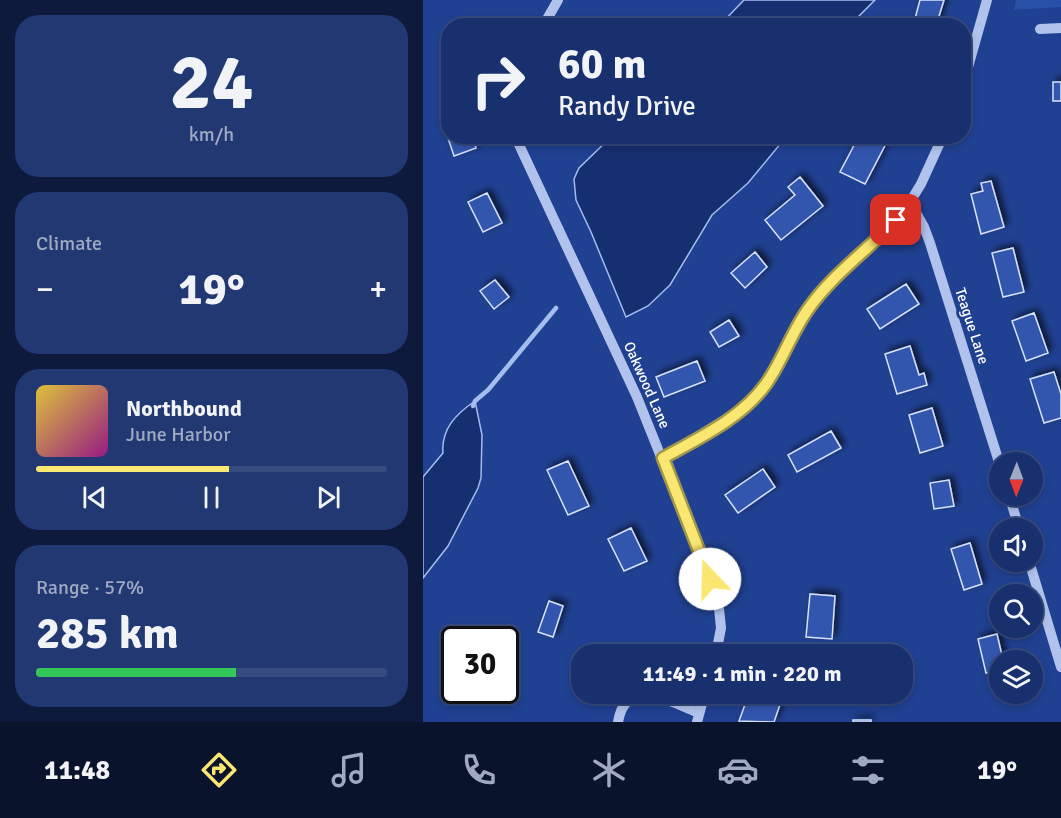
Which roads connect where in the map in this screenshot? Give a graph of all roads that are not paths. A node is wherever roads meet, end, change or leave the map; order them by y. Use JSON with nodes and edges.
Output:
{"nodes":[{"id":1,"x":558,"y":0,"type":"edge"},
{"id":2,"x":987,"y":0,"type":"edge"},
{"id":3,"x":548,"y":18,"type":"edge"},
{"id":4,"x":1061,"y":28,"type":"edge"},
{"id":5,"x":1040,"y":29,"type":"dead end"},
{"id":6,"x":971,"y":57,"type":"edge"},
{"id":7,"x":520,"y":144,"type":"edge"},
{"id":8,"x":939,"y":144,"type":"edge"},
{"id":9,"x":910,"y":202,"type":"junction"},
{"id":10,"x":996,"y":452,"type":"edge"},
{"id":11,"x":663,"y":458,"type":"junction"},
{"id":12,"x":1032,"y":572,"type":"edge"},
{"id":13,"x":718,"y":644,"type":"edge"},
{"id":14,"x":1061,"y":667,"type":"edge"},
{"id":15,"x":698,"y":718,"type":"edge"},
{"id":16,"x":618,"y":722,"type":"edge"}],
"edges":[{"from":1,"to":3,"type":"street"},
{"from":2,"to":6,"type":"street"},
{"from":4,"to":5,"type":"street"},
{"from":7,"to":11,"type":"street","name":"Oakwood Lane"},
{"from":8,"to":9,"type":"street"},
{"from":9,"to":10,"type":"street","name":"Teague Lane"},
{"from":9,"to":11,"type":"street"},
{"from":11,"to":13,"type":"street","name":"Oakwood Lane"},
{"from":12,"to":14,"type":"street"},
{"from":15,"to":16,"type":"street"}]}
